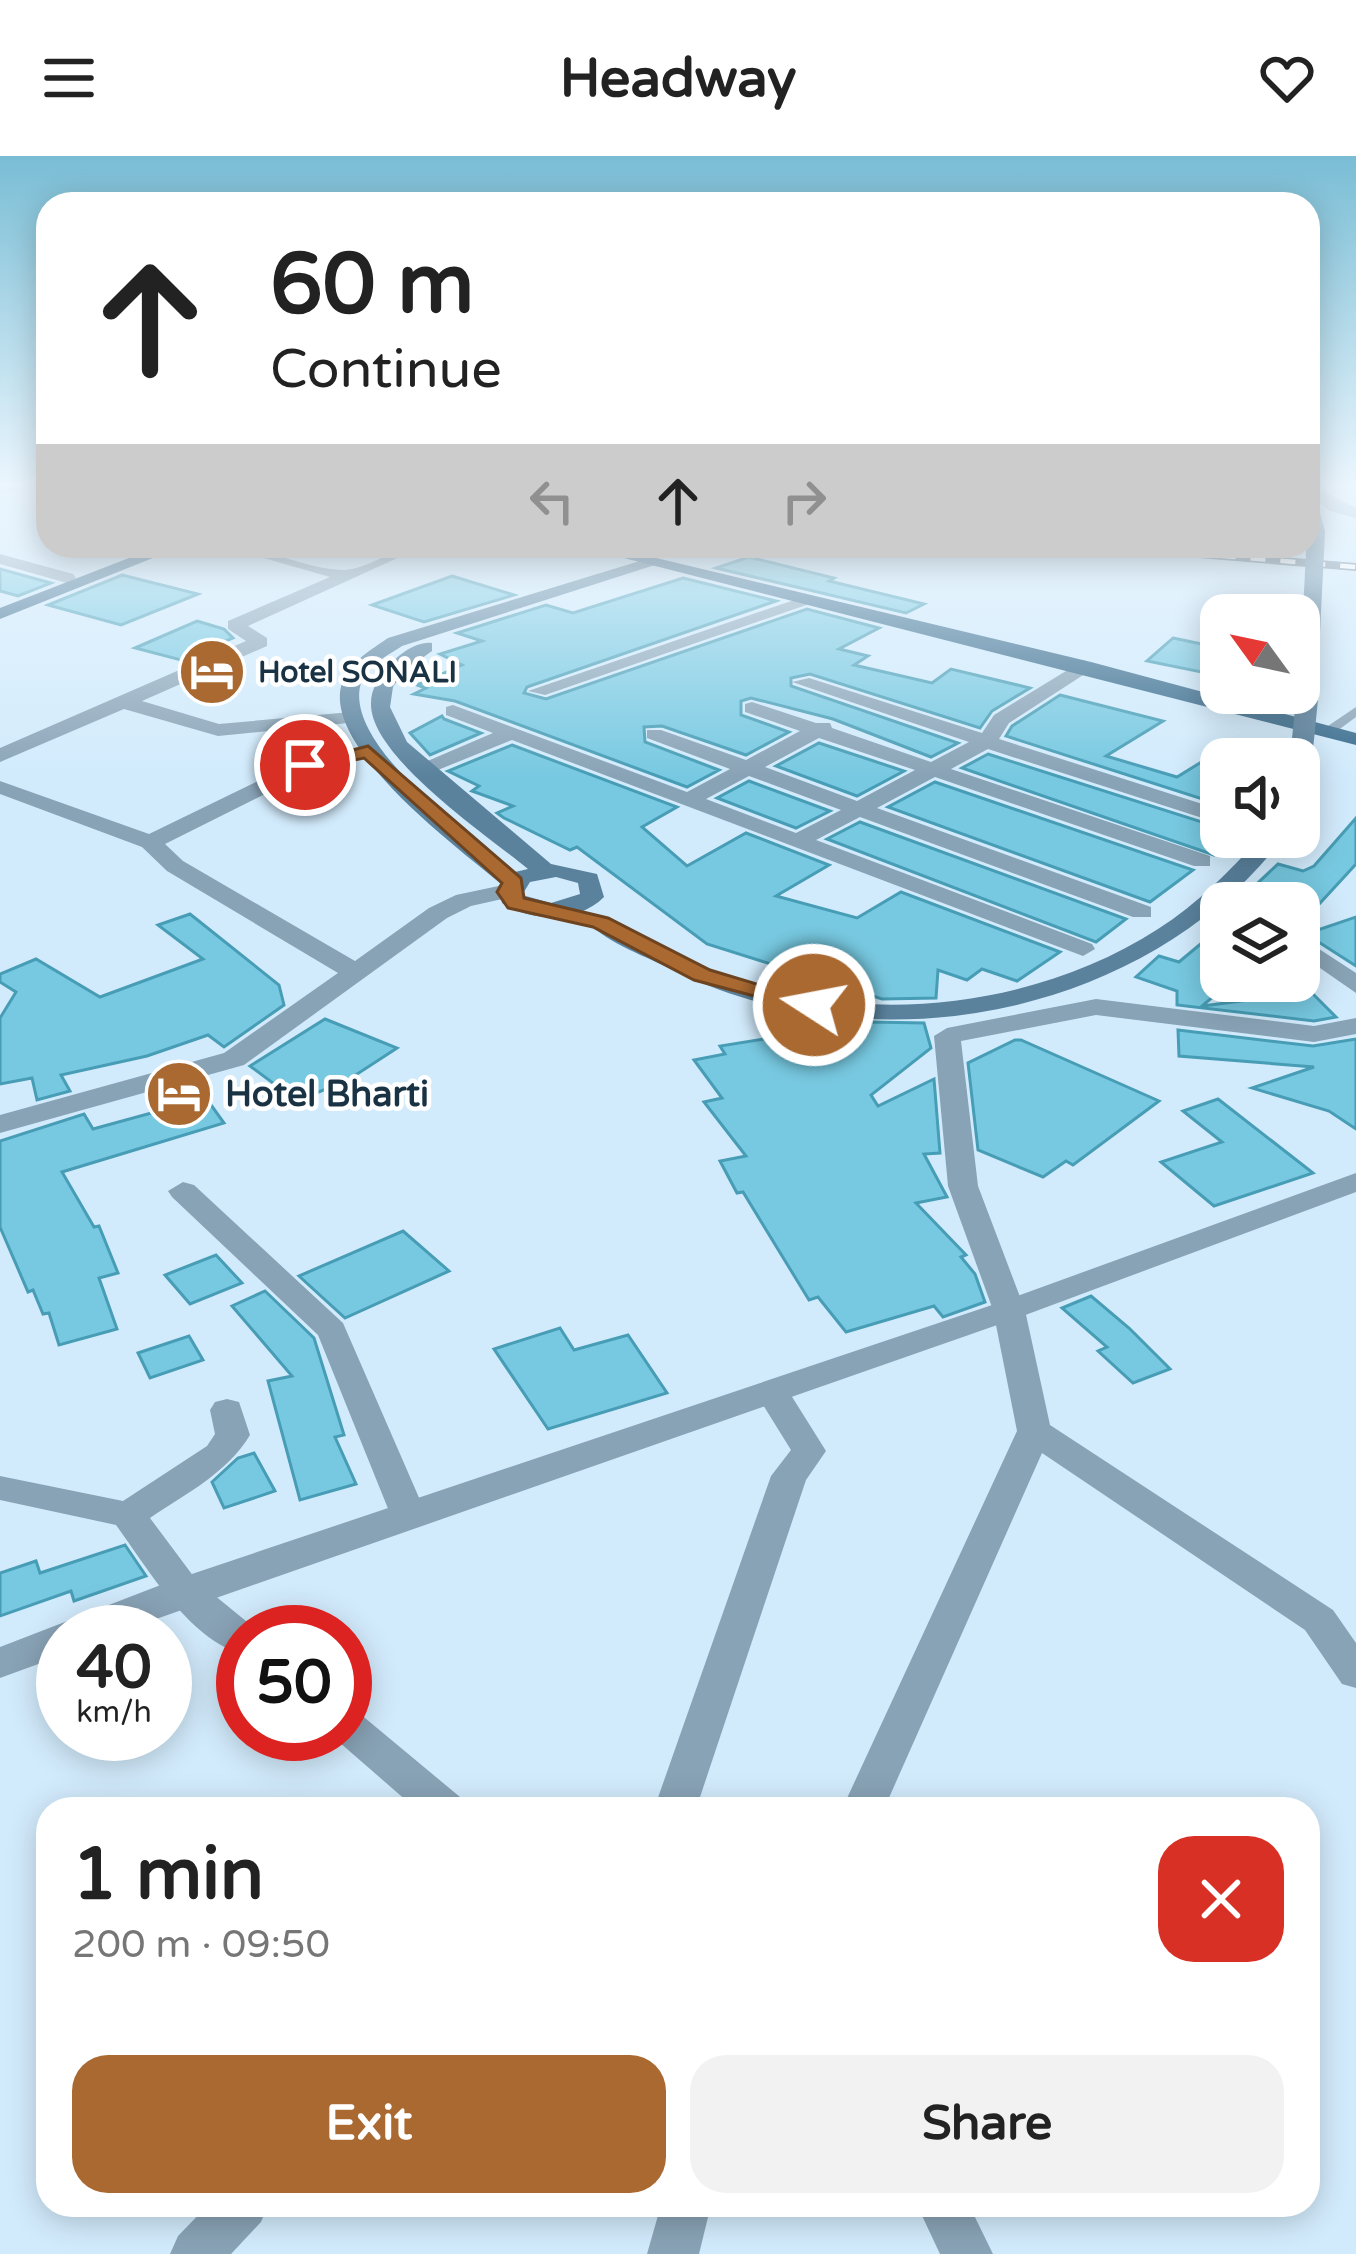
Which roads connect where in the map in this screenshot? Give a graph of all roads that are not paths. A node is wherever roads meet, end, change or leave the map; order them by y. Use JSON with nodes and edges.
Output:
{"nodes":[{"id":1,"x":73,"y":581,"type":"edge"},
{"id":2,"x":74,"y":581,"type":"edge"},
{"id":3,"x":331,"y":581,"type":"edge"},
{"id":4,"x":610,"y":581,"type":"edge"},
{"id":5,"x":617,"y":581,"type":"edge"},
{"id":6,"x":719,"y":581,"type":"edge"},
{"id":7,"x":1313,"y":581,"type":"edge"},
{"id":8,"x":808,"y":601,"type":"junction"},
{"id":9,"x":0,"y":603,"type":"edge"},
{"id":10,"x":0,"y":614,"type":"edge"},
{"id":11,"x":389,"y":646,"type":"junction"},
{"id":12,"x":417,"y":651,"type":"junction"},
{"id":13,"x":1084,"y":666,"type":"junction"},
{"id":14,"x":802,"y":682,"type":"dead end"},
{"id":15,"x":538,"y":692,"type":"dead end"},
{"id":16,"x":123,"y":702,"type":"junction"},
{"id":17,"x":752,"y":708,"type":"dead end"},
{"id":18,"x":889,"y":710,"type":"junction"},
{"id":19,"x":453,"y":711,"type":"dead end"},
{"id":20,"x":1356,"y":711,"type":"edge"},
{"id":21,"x":351,"y":718,"type":"junction"},
{"id":22,"x":814,"y":729,"type":"junction"},
{"id":23,"x":1329,"y":731,"type":"junction"},
{"id":24,"x":509,"y":734,"type":"junction"},
{"id":25,"x":654,"y":734,"type":"dead end"},
{"id":26,"x":1305,"y":738,"type":"edge"},
{"id":27,"x":1356,"y":739,"type":"edge"},
{"id":28,"x":986,"y":741,"type":"junction"},
{"id":29,"x":368,"y":751,"type":"junction"},
{"id":30,"x":0,"y":756,"type":"edge"},
{"id":31,"x":420,"y":769,"type":"junction"},
{"id":32,"x":747,"y":769,"type":"junction"},
{"id":33,"x":933,"y":770,"type":"junction"},
{"id":34,"x":1103,"y":778,"type":"junction"},
{"id":35,"x":0,"y":787,"type":"edge"},
{"id":36,"x":687,"y":801,"type":"junction"},
{"id":37,"x":1049,"y":808,"type":"junction"},
{"id":38,"x":857,"y":810,"type":"junction"},
{"id":39,"x":1200,"y":810,"type":"edge"},
{"id":40,"x":150,"y":842,"type":"junction"},
{"id":41,"x":796,"y":842,"type":"junction"},
{"id":42,"x":1254,"y":858,"type":"edge"},
{"id":43,"x":1202,"y":861,"type":"dead end"},
{"id":44,"x":546,"y":871,"type":"junction"},
{"id":45,"x":511,"y":887,"type":"junction"},
{"id":46,"x":596,"y":910,"type":"junction"},
{"id":47,"x":1142,"y":912,"type":"dead end"},
{"id":48,"x":1083,"y":949,"type":"dead end"},
{"id":49,"x":1320,"y":957,"type":"edge"},
{"id":50,"x":352,"y":970,"type":"junction"},
{"id":51,"x":1356,"y":985,"type":"edge"},
{"id":52,"x":1356,"y":1025,"type":"edge"},
{"id":53,"x":0,"y":1124,"type":"edge"},
{"id":54,"x":1356,"y":1182,"type":"edge"},
{"id":55,"x":183,"y":1191,"type":"dead end"},
{"id":56,"x":1009,"y":1310,"type":"junction"},
{"id":57,"x":772,"y":1392,"type":"junction"},
{"id":58,"x":227,"y":1410,"type":"dead end"},
{"id":59,"x":1034,"y":1431,"type":"junction"},
{"id":60,"x":0,"y":1489,"type":"edge"},
{"id":61,"x":128,"y":1515,"type":"junction"},
{"id":62,"x":409,"y":1516,"type":"junction"},
{"id":63,"x":184,"y":1591,"type":"junction"},
{"id":64,"x":148,"y":1605,"type":"edge"},
{"id":65,"x":216,"y":1618,"type":"edge"},
{"id":66,"x":36,"y":1650,"type":"edge"},
{"id":67,"x":0,"y":1664,"type":"edge"},
{"id":68,"x":1356,"y":1673,"type":"edge"},
{"id":69,"x":372,"y":1747,"type":"edge"},
{"id":70,"x":431,"y":1797,"type":"edge"},
{"id":71,"x":679,"y":1797,"type":"edge"},
{"id":72,"x":868,"y":1797,"type":"edge"},
{"id":73,"x":231,"y":2217,"type":"edge"},
{"id":74,"x":683,"y":2217,"type":"edge"},
{"id":75,"x":948,"y":2217,"type":"edge"},
{"id":76,"x":196,"y":2254,"type":"edge"},
{"id":77,"x":673,"y":2254,"type":"edge"},
{"id":78,"x":967,"y":2254,"type":"edge"}],
"edges":[{"from":1,"to":9,"type":"main road"},
{"from":2,"to":10,"type":"main road"},
{"from":3,"to":16,"type":"street"},
{"from":4,"to":11,"type":"main road"},
{"from":5,"to":12,"type":"main road"},
{"from":6,"to":8,"type":"main road"},
{"from":7,"to":26,"type":"main road","bridge":true},
{"from":8,"to":13,"type":"main road"},
{"from":8,"to":15,"type":"street"},
{"from":11,"to":12,"type":"main road"},
{"from":11,"to":21,"type":"main road"},
{"from":12,"to":31,"type":"main road"},
{"from":13,"to":23,"type":"main road"},
{"from":13,"to":28,"type":"street"},
{"from":14,"to":18,"type":"street"},
{"from":16,"to":21,"type":"street"},
{"from":16,"to":30,"type":"street"},
{"from":17,"to":22,"type":"street"},
{"from":18,"to":22,"type":"street"},
{"from":18,"to":28,"type":"street"},
{"from":19,"to":24,"type":"street"},
{"from":20,"to":23,"type":"lane"},
{"from":21,"to":29,"type":"main road"},
{"from":22,"to":32,"type":"street"},
{"from":22,"to":33,"type":"street"},
{"from":23,"to":27,"type":"main road"},
{"from":24,"to":31,"type":"street"},
{"from":24,"to":36,"type":"street"},
{"from":25,"to":32,"type":"street"},
{"from":28,"to":33,"type":"street"},
{"from":28,"to":34,"type":"street"},
{"from":29,"to":40,"type":"street"},
{"from":29,"to":45,"type":"main road"},
{"from":31,"to":44,"type":"main road"},
{"from":32,"to":36,"type":"street"},
{"from":32,"to":38,"type":"street"},
{"from":33,"to":37,"type":"street"},
{"from":33,"to":38,"type":"street"},
{"from":34,"to":37,"type":"street"},
{"from":34,"to":39,"type":"street"},
{"from":35,"to":40,"type":"street"},
{"from":36,"to":41,"type":"street"},
{"from":37,"to":43,"type":"street"},
{"from":38,"to":41,"type":"street"},
{"from":38,"to":47,"type":"street"},
{"from":40,"to":50,"type":"street"},
{"from":41,"to":48,"type":"street"},
{"from":42,"to":46,"type":"main road"},
{"from":44,"to":45,"type":"main road"},
{"from":44,"to":46,"type":"main road"},
{"from":45,"to":46,"type":"main road"},
{"from":45,"to":50,"type":"street"},
{"from":49,"to":51,"type":"street"},
{"from":50,"to":53,"type":"street"},
{"from":52,"to":56,"type":"street"},
{"from":54,"to":56,"type":"street"},
{"from":55,"to":62,"type":"street"},
{"from":56,"to":57,"type":"street"},
{"from":56,"to":59,"type":"street"},
{"from":57,"to":62,"type":"street"},
{"from":57,"to":71,"type":"street"},
{"from":58,"to":61,"type":"street"},
{"from":59,"to":68,"type":"street"},
{"from":59,"to":72,"type":"street"},
{"from":60,"to":61,"type":"street"},
{"from":61,"to":63,"type":"street"},
{"from":62,"to":63,"type":"street"},
{"from":63,"to":64,"type":"street"},
{"from":63,"to":65,"type":"street"},
{"from":66,"to":67,"type":"street"},
{"from":69,"to":70,"type":"street"},
{"from":73,"to":76,"type":"street"},
{"from":74,"to":77,"type":"street"},
{"from":75,"to":78,"type":"street"}]}
